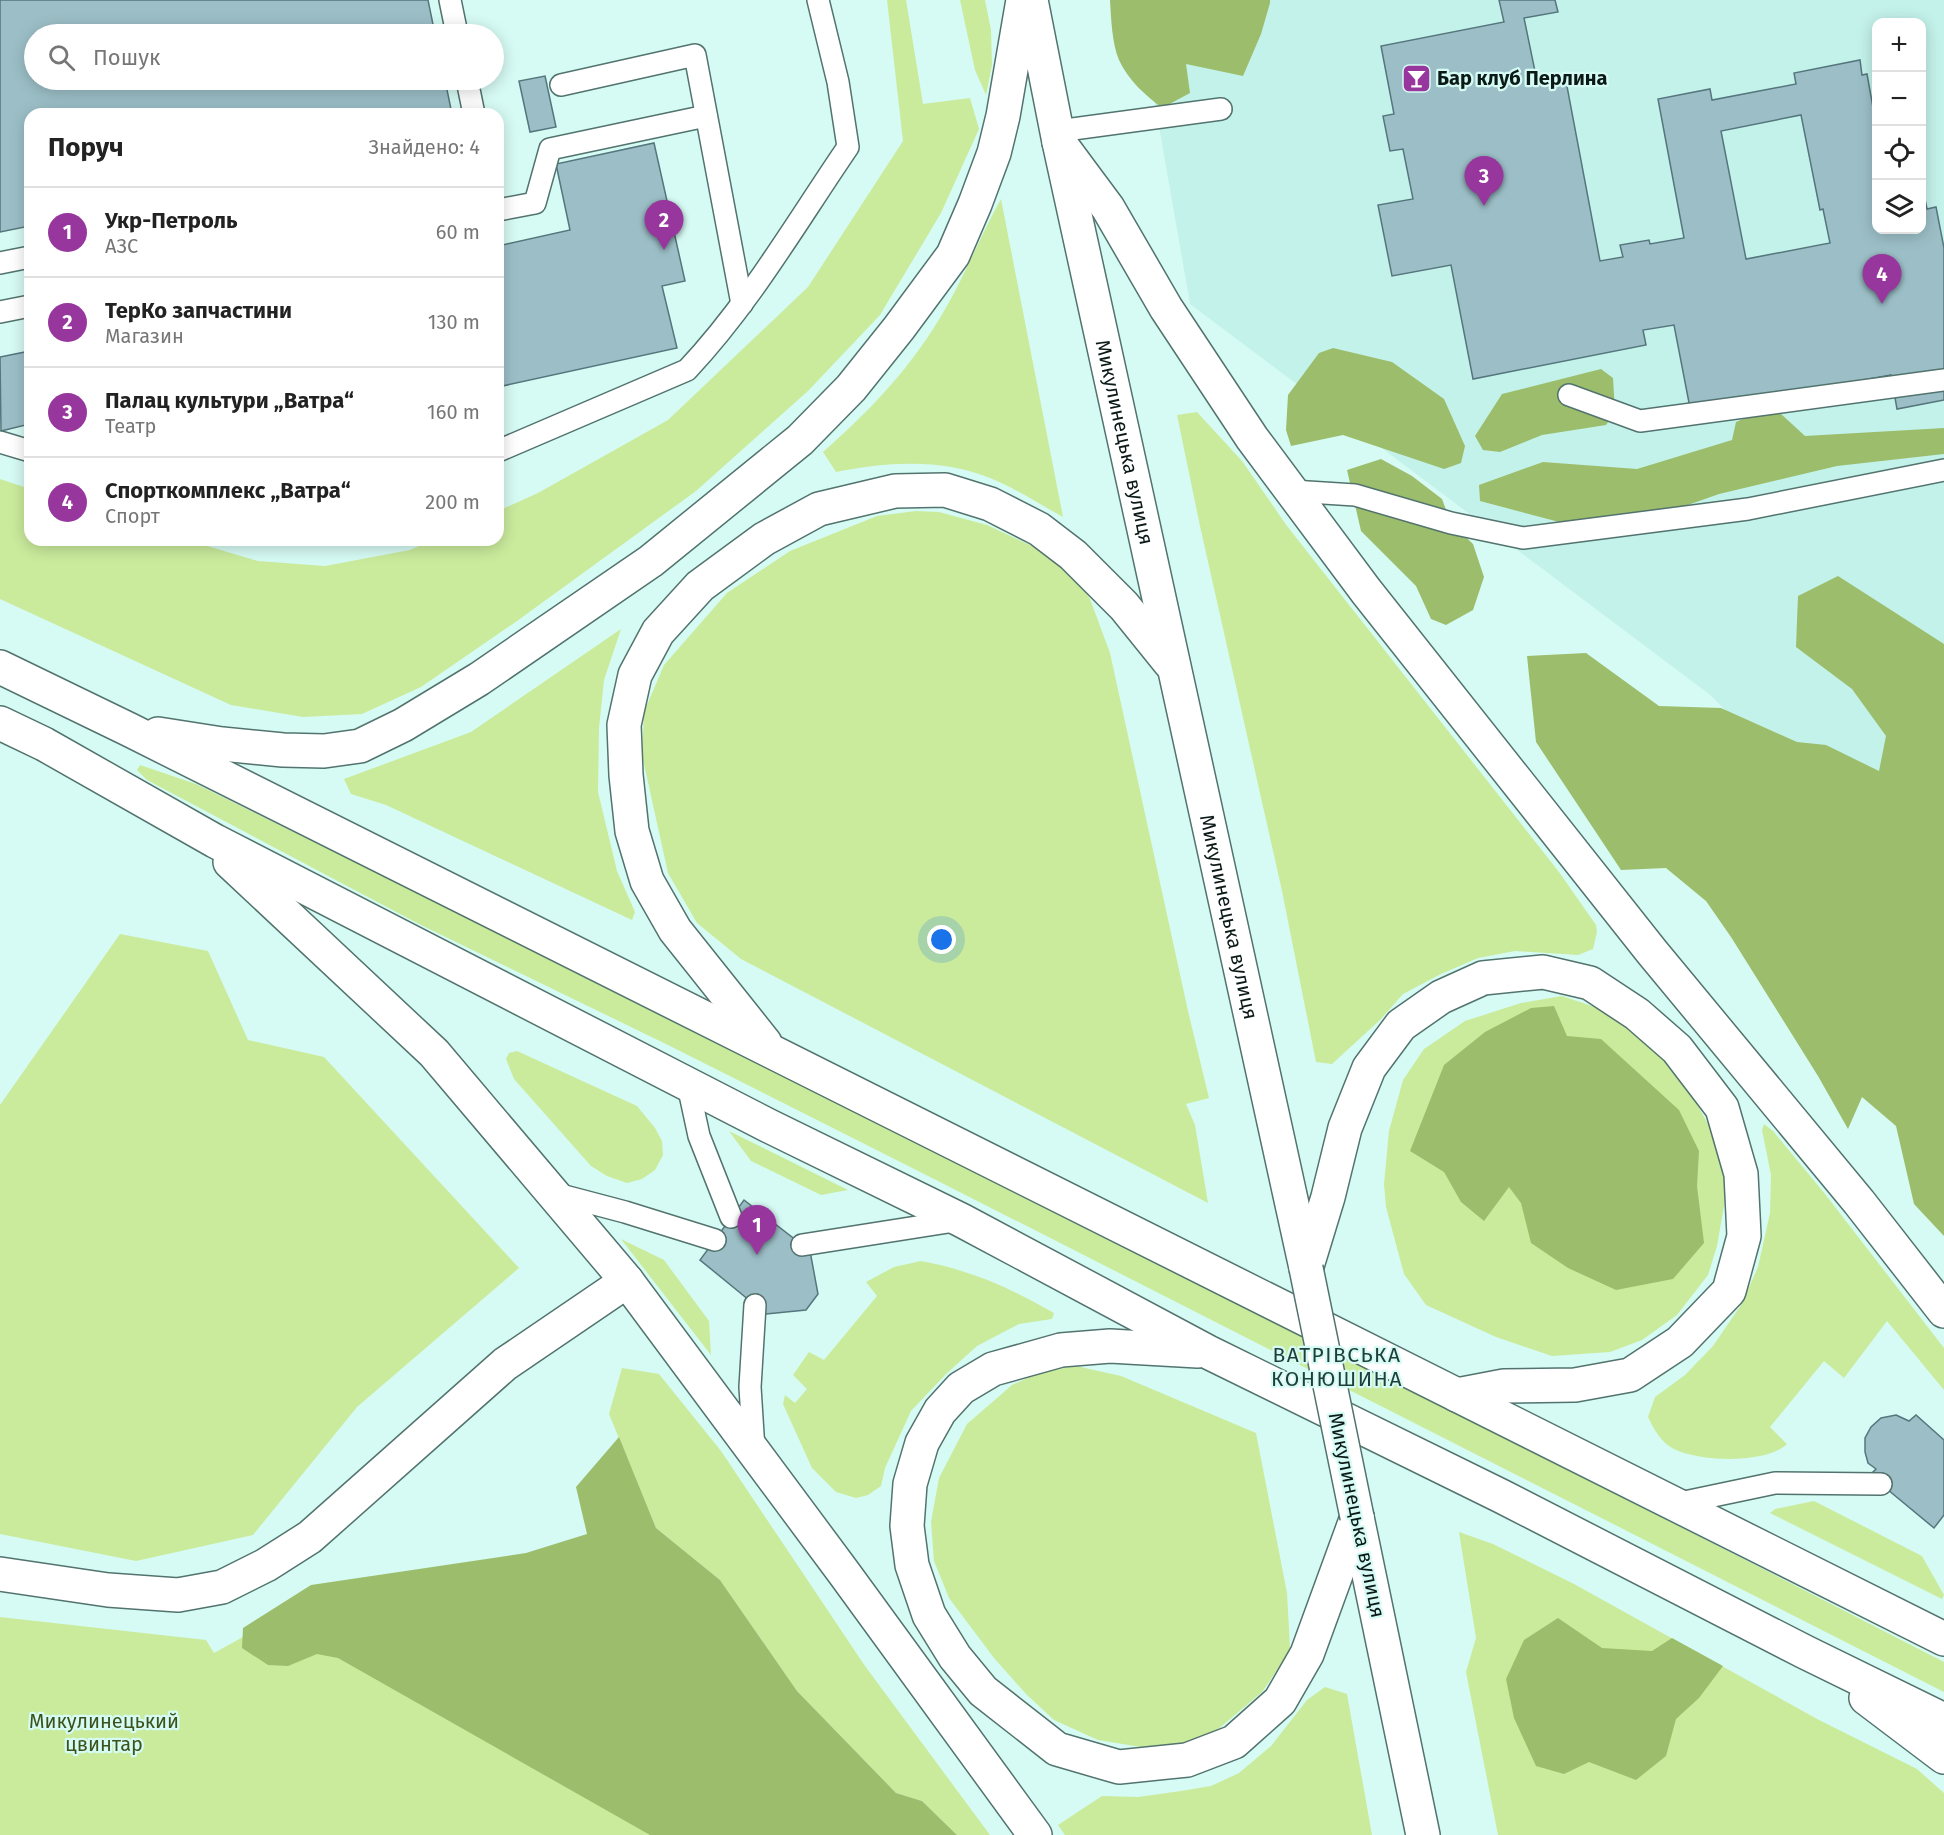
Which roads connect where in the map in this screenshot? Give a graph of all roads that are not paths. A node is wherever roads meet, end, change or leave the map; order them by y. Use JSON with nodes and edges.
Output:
{"nodes":[{"id":1,"x":450,"y":0,"type":"edge"},
{"id":2,"x":818,"y":0,"type":"edge"},
{"id":3,"x":1023,"y":0,"type":"edge"},
{"id":4,"x":1031,"y":0,"type":"edge"},
{"id":5,"x":455,"y":24,"type":"edge"},
{"id":6,"x":561,"y":85,"type":"dead end"},
{"id":7,"x":469,"y":90,"type":"edge"},
{"id":8,"x":473,"y":108,"type":"edge"},
{"id":9,"x":1221,"y":109,"type":"dead end"},
{"id":10,"x":706,"y":116,"type":"junction"},
{"id":11,"x":1059,"y":137,"type":"junction"},
{"id":12,"x":504,"y":209,"type":"edge"},
{"id":13,"x":24,"y":258,"type":"edge"},
{"id":14,"x":0,"y":263,"type":"edge"},
{"id":15,"x":742,"y":303,"type":"junction"},
{"id":16,"x":24,"y":307,"type":"edge"},
{"id":17,"x":0,"y":312,"type":"edge"},
{"id":18,"x":1944,"y":380,"type":"edge"},
{"id":19,"x":1569,"y":395,"type":"dead end"},
{"id":20,"x":0,"y":442,"type":"edge"},
{"id":21,"x":504,"y":448,"type":"edge"},
{"id":22,"x":24,"y":449,"type":"edge"},
{"id":23,"x":1944,"y":470,"type":"edge"},
{"id":24,"x":1292,"y":491,"type":"junction"},
{"id":25,"x":0,"y":668,"type":"edge"},
{"id":26,"x":1174,"y":668,"type":"junction"},
{"id":27,"x":0,"y":723,"type":"edge"},
{"id":28,"x":130,"y":730,"type":"junction"},
{"id":29,"x":196,"y":830,"type":"junction"},
{"id":30,"x":772,"y":1052,"type":"junction"},
{"id":31,"x":688,"y":1085,"type":"junction"},
{"id":32,"x":553,"y":1193,"type":"junction"},
{"id":33,"x":731,"y":1217,"type":"dead end"},
{"id":34,"x":961,"y":1220,"type":"junction"},
{"id":35,"x":715,"y":1240,"type":"dead end"},
{"id":36,"x":802,"y":1245,"type":"dead end"},
{"id":37,"x":1306,"y":1268,"type":"junction"},
{"id":38,"x":627,"y":1281,"type":"junction"},
{"id":39,"x":755,"y":1305,"type":"dead end"},
{"id":40,"x":1944,"y":1311,"type":"edge"},
{"id":41,"x":1208,"y":1352,"type":"junction"},
{"id":42,"x":1457,"y":1395,"type":"junction"},
{"id":43,"x":754,"y":1451,"type":"junction"},
{"id":44,"x":1881,"y":1484,"type":"dead end"},
{"id":45,"x":1675,"y":1504,"type":"junction"},
{"id":46,"x":1358,"y":1517,"type":"junction"},
{"id":47,"x":0,"y":1574,"type":"edge"},
{"id":48,"x":1944,"y":1639,"type":"edge"},
{"id":49,"x":1805,"y":1652,"type":"junction"},
{"id":50,"x":1944,"y":1720,"type":"edge"},
{"id":51,"x":1944,"y":1757,"type":"edge"},
{"id":52,"x":1035,"y":1835,"type":"edge"},
{"id":53,"x":1423,"y":1835,"type":"edge"}],
"edges":[{"from":1,"to":5,"type":"lane"},
{"from":2,"to":15,"type":"lane"},
{"from":3,"to":28,"type":"main road"},
{"from":4,"to":11,"type":"main road","name":"Микулинецька вулиця"},
{"from":6,"to":10,"type":"lane"},
{"from":7,"to":8,"type":"lane"},
{"from":9,"to":11,"type":"lane"},
{"from":10,"to":12,"type":"lane"},
{"from":10,"to":15,"type":"lane"},
{"from":11,"to":24,"type":"main road"},
{"from":11,"to":26,"type":"main road","name":"Микулинецька вулиця"},
{"from":13,"to":14,"type":"lane"},
{"from":15,"to":21,"type":"lane"},
{"from":16,"to":17,"type":"lane"},
{"from":18,"to":19,"type":"lane"},
{"from":20,"to":22,"type":"lane"},
{"from":23,"to":24,"type":"lane"},
{"from":24,"to":40,"type":"main road"},
{"from":25,"to":28,"type":"main road"},
{"from":26,"to":30,"type":"main road"},
{"from":26,"to":37,"type":"main road","name":"Микулинецька вулиця"},
{"from":27,"to":29,"type":"main road"},
{"from":28,"to":30,"type":"main road"},
{"from":29,"to":31,"type":"main road"},
{"from":29,"to":32,"type":"main road"},
{"from":30,"to":42,"type":"main road"},
{"from":31,"to":33,"type":"lane"},
{"from":31,"to":34,"type":"main road"},
{"from":32,"to":35,"type":"lane"},
{"from":32,"to":38,"type":"main road"},
{"from":34,"to":36,"type":"lane"},
{"from":34,"to":41,"type":"main road"},
{"from":37,"to":42,"type":"main road"},
{"from":37,"to":46,"type":"main road","name":"Микулинецька вулиця","bridge":true},
{"from":38,"to":43,"type":"main road"},
{"from":38,"to":47,"type":"main road"},
{"from":39,"to":43,"type":"lane"},
{"from":41,"to":46,"type":"main road"},
{"from":41,"to":49,"type":"main road"},
{"from":42,"to":45,"type":"main road"},
{"from":43,"to":52,"type":"main road"},
{"from":44,"to":45,"type":"lane"},
{"from":45,"to":48,"type":"main road"},
{"from":46,"to":53,"type":"main road","name":"Микулинецька вулиця"},
{"from":49,"to":50,"type":"main road"},
{"from":49,"to":51,"type":"main road"}]}
